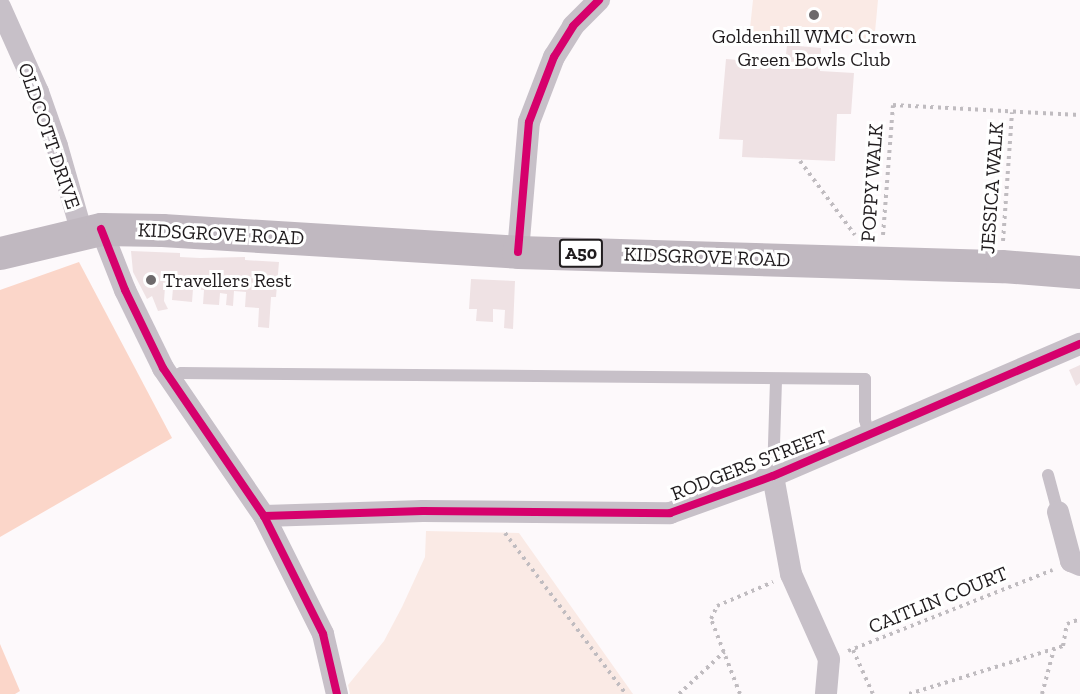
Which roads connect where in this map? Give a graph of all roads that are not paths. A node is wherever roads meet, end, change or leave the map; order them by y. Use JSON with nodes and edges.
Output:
{"nodes":[{"id":1,"x":599,"y":0,"type":"edge"},
{"id":2,"x":2,"y":14,"type":"edge"},
{"id":3,"x":92,"y":231,"type":"junction"},
{"id":4,"x":518,"y":252,"type":"junction"},
{"id":5,"x":0,"y":253,"type":"edge"},
{"id":6,"x":1080,"y":272,"type":"edge"},
{"id":7,"x":1080,"y":344,"type":"edge"},
{"id":8,"x":170,"y":378,"type":"junction"},
{"id":9,"x":776,"y":380,"type":"junction"},
{"id":10,"x":869,"y":435,"type":"junction"},
{"id":11,"x":773,"y":476,"type":"junction"},
{"id":12,"x":1048,"y":476,"type":"dead end"},
{"id":13,"x":1058,"y":512,"type":"joint"},
{"id":14,"x":264,"y":516,"type":"junction"},
{"id":15,"x":1069,"y":565,"type":"edge"},
{"id":16,"x":338,"y":694,"type":"edge"},
{"id":17,"x":826,"y":694,"type":"edge"}],
"edges":[{"from":1,"to":4,"type":"street"},
{"from":2,"to":3,"type":"street","name":"OLDCOTT DRIVE"},
{"from":3,"to":4,"type":"main road","name":"KIDSGROVE ROAD","number":"A50"},
{"from":3,"to":5,"type":"main road","number":"A50"},
{"from":3,"to":8,"type":"street","name":"OLDCOTT DRIVE"},
{"from":4,"to":6,"type":"main road","name":"KIDSGROVE ROAD","number":"A50"},
{"from":7,"to":10,"type":"street","name":"RODGERS STREET"},
{"from":8,"to":9,"type":"lane"},
{"from":8,"to":14,"type":"street","name":"OLDCOTT DRIVE"},
{"from":9,"to":10,"type":"lane"},
{"from":9,"to":11,"type":"lane"},
{"from":10,"to":11,"type":"street","name":"RODGERS STREET"},
{"from":11,"to":14,"type":"street","name":"RODGERS STREET"},
{"from":11,"to":17,"type":"street"},
{"from":12,"to":13,"type":"lane"},
{"from":13,"to":15,"type":"street"},
{"from":14,"to":16,"type":"street","name":"OLDCOTT DRIVE"}]}
